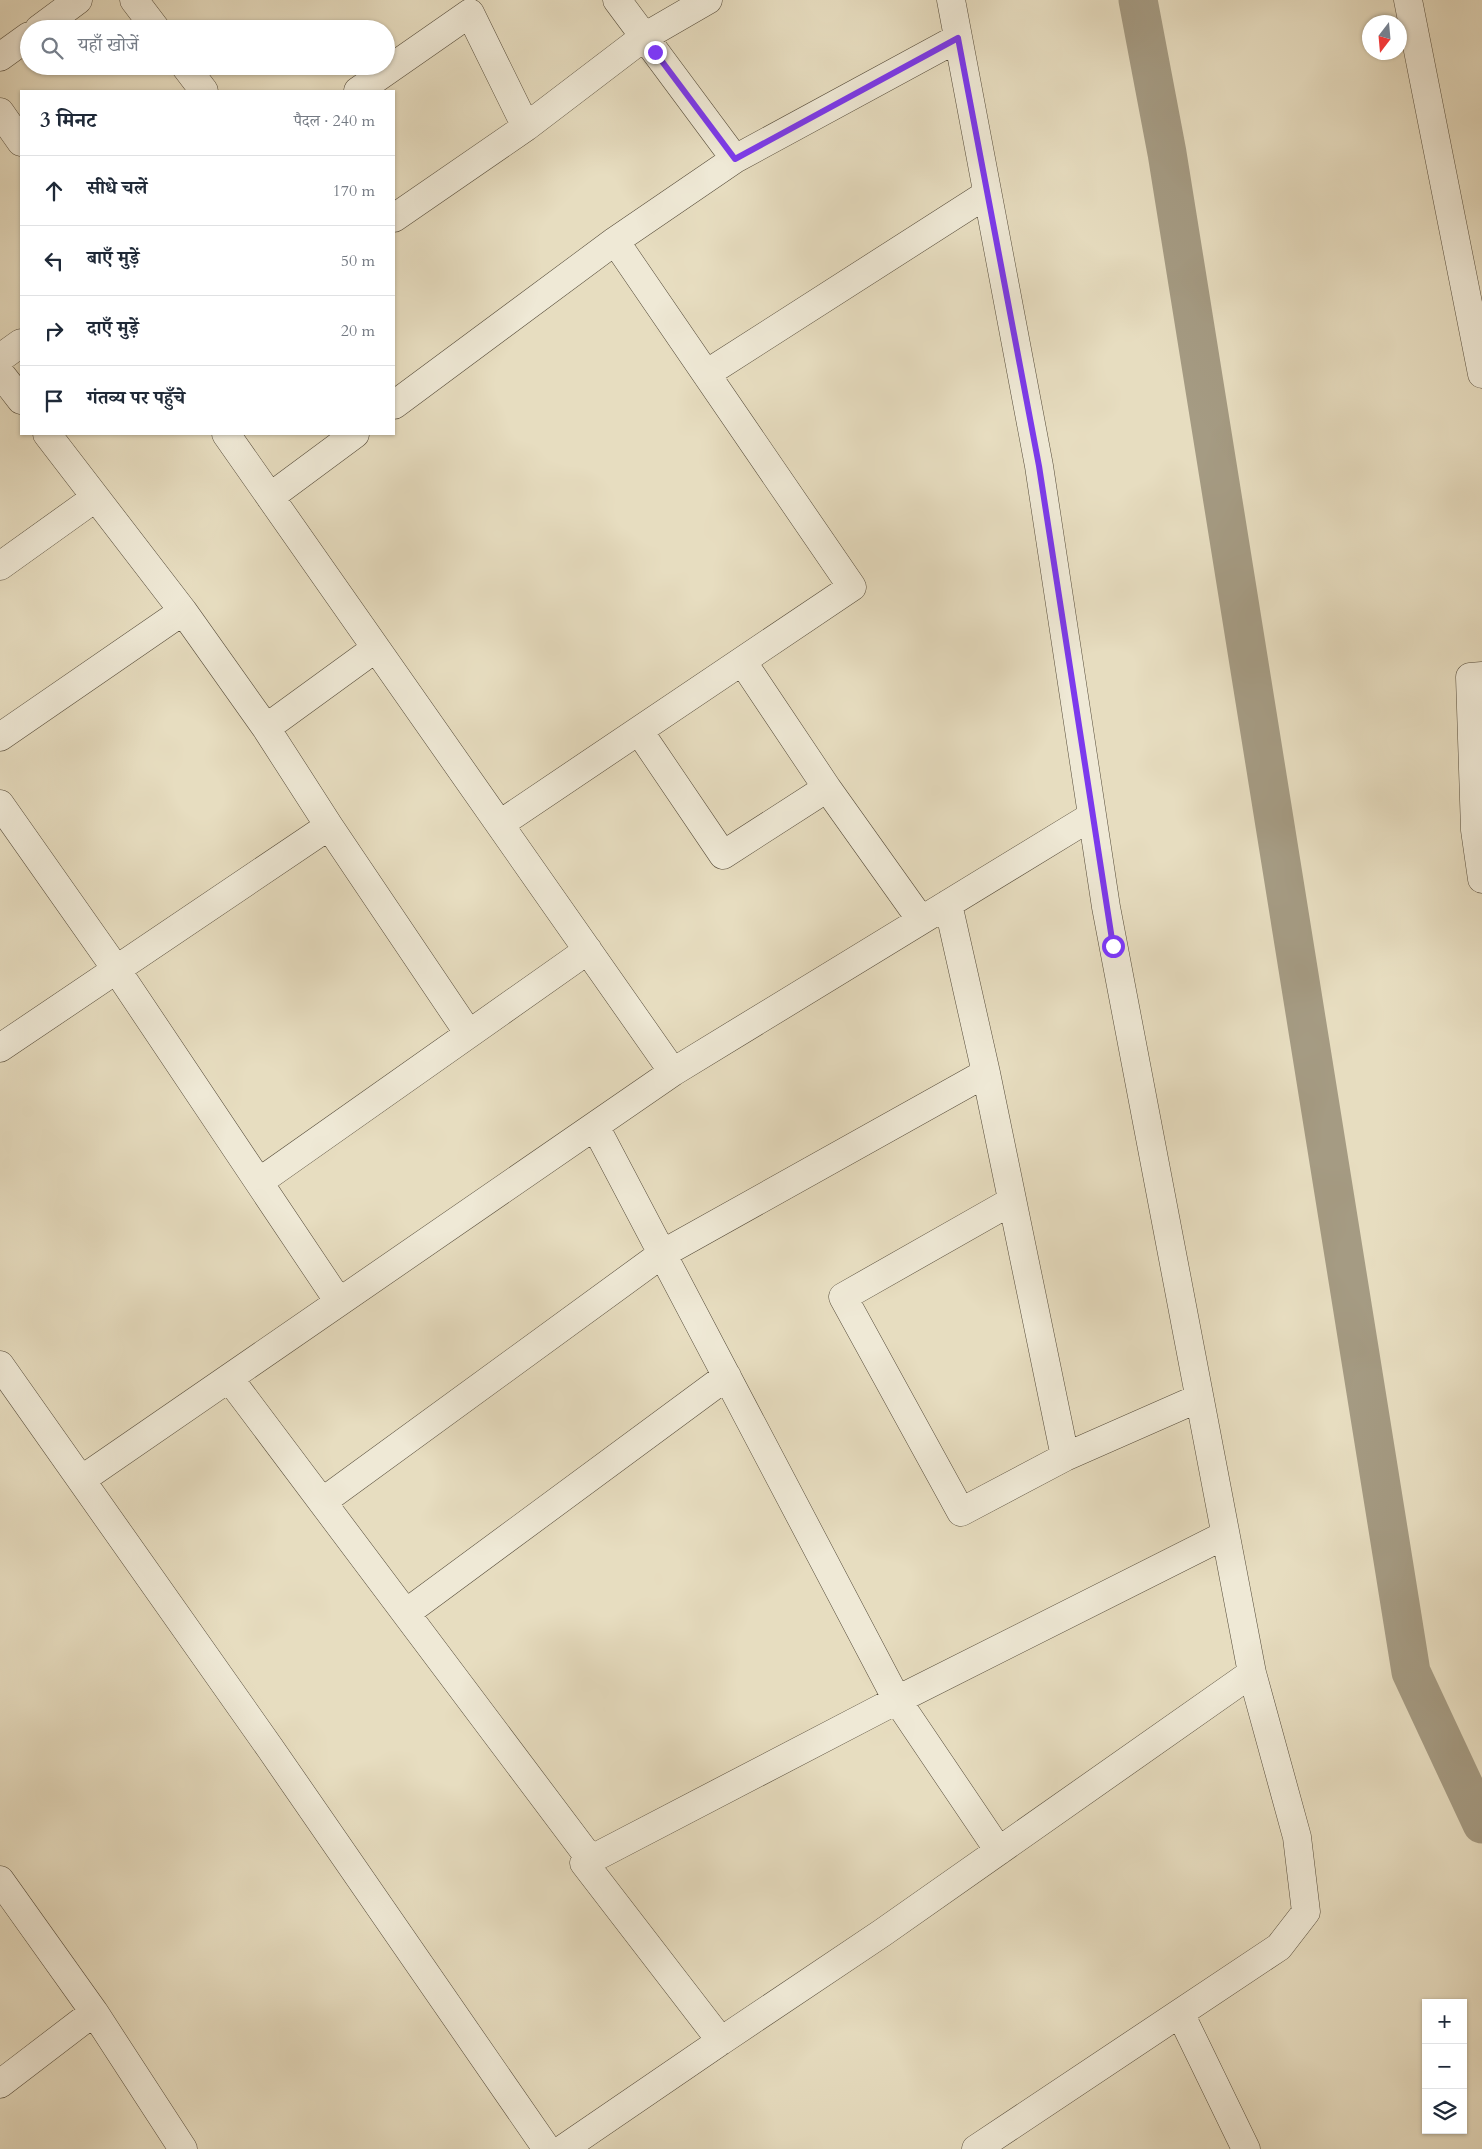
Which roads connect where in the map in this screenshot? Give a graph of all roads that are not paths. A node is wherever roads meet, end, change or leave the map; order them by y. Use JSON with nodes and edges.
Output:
{"nodes":[{"id":1,"x":78,"y":0,"type":"edge"},
{"id":2,"x":134,"y":0,"type":"edge"},
{"id":3,"x":617,"y":0,"type":"edge"},
{"id":4,"x":708,"y":0,"type":"edge"},
{"id":5,"x":950,"y":0,"type":"edge"},
{"id":6,"x":1408,"y":0,"type":"edge"},
{"id":7,"x":51,"y":20,"type":"edge"},
{"id":8,"x":149,"y":20,"type":"edge"},
{"id":9,"x":644,"y":37,"type":"junction"},
{"id":10,"x":958,"y":38,"type":"junction"},
{"id":11,"x":20,"y":43,"type":"edge"},
{"id":12,"x":0,"y":57,"type":"edge"},
{"id":13,"x":395,"y":65,"type":"edge"},
{"id":14,"x":192,"y":75,"type":"edge"},
{"id":15,"x":381,"y":75,"type":"edge"},
{"id":16,"x":203,"y":90,"type":"edge"},
{"id":17,"x":359,"y":90,"type":"edge"},
{"id":18,"x":0,"y":112,"type":"edge"},
{"id":19,"x":526,"y":127,"type":"junction"},
{"id":20,"x":20,"y":141,"type":"edge"},
{"id":21,"x":735,"y":159,"type":"junction"},
{"id":22,"x":987,"y":194,"type":"junction"},
{"id":23,"x":395,"y":217,"type":"edge"},
{"id":24,"x":615,"y":241,"type":"junction"},
{"id":25,"x":20,"y":343,"type":"edge"},
{"id":26,"x":0,"y":358,"type":"edge"},
{"id":27,"x":0,"y":372,"type":"edge"},
{"id":28,"x":1482,"y":373,"type":"edge"},
{"id":29,"x":706,"y":374,"type":"junction"},
{"id":30,"x":20,"y":399,"type":"edge"},
{"id":31,"x":395,"y":404,"type":"edge"},
{"id":32,"x":48,"y":435,"type":"edge"},
{"id":33,"x":227,"y":435,"type":"edge"},
{"id":34,"x":354,"y":435,"type":"edge"},
{"id":35,"x":270,"y":497,"type":"junction"},
{"id":36,"x":95,"y":498,"type":"junction"},
{"id":37,"x":0,"y":566,"type":"edge"},
{"id":38,"x":183,"y":611,"type":"junction"},
{"id":39,"x":376,"y":648,"type":"junction"},
{"id":40,"x":742,"y":661,"type":"junction"},
{"id":41,"x":1482,"y":676,"type":"edge"},
{"id":42,"x":266,"y":728,"type":"junction"},
{"id":43,"x":639,"y":730,"type":"junction"},
{"id":44,"x":0,"y":737,"type":"edge"},
{"id":45,"x":827,"y":788,"type":"junction"},
{"id":46,"x":0,"y":804,"type":"edge"},
{"id":47,"x":1092,"y":816,"type":"junction"},
{"id":48,"x":500,"y":824,"type":"junction"},
{"id":49,"x":329,"y":826,"type":"junction"},
{"id":50,"x":1479,"y":827,"type":"edge"},
{"id":51,"x":1482,"y":880,"type":"edge"},
{"id":52,"x":948,"y":904,"type":"junction"},
{"id":53,"x":921,"y":920,"type":"junction"},
{"id":54,"x":588,"y":950,"type":"junction"},
{"id":55,"x":116,"y":969,"type":"junction"},
{"id":56,"x":469,"y":1034,"type":"junction"},
{"id":57,"x":0,"y":1048,"type":"edge"},
{"id":58,"x":673,"y":1072,"type":"junction"},
{"id":59,"x":986,"y":1073,"type":"junction"},
{"id":60,"x":595,"y":1126,"type":"junction"},
{"id":61,"x":259,"y":1182,"type":"junction"},
{"id":62,"x":1012,"y":1201,"type":"junction"},
{"id":63,"x":662,"y":1254,"type":"junction"},
{"id":64,"x":339,"y":1302,"type":"junction"},
{"id":65,"x":0,"y":1364,"type":"edge"},
{"id":66,"x":726,"y":1376,"type":"junction"},
{"id":67,"x":229,"y":1378,"type":"junction"},
{"id":68,"x":1199,"y":1398,"type":"junction"},
{"id":69,"x":1065,"y":1457,"type":"junction"},
{"id":70,"x":81,"y":1480,"type":"junction"},
{"id":71,"x":322,"y":1502,"type":"junction"},
{"id":72,"x":1225,"y":1535,"type":"junction"},
{"id":73,"x":406,"y":1613,"type":"junction"},
{"id":74,"x":1252,"y":1673,"type":"junction"},
{"id":75,"x":897,"y":1700,"type":"junction"},
{"id":76,"x":999,"y":1850,"type":"junction"},
{"id":77,"x":591,"y":1860,"type":"junction"},
{"id":78,"x":0,"y":1880,"type":"edge"},
{"id":79,"x":94,"y":2012,"type":"junction"},
{"id":80,"x":1180,"y":2013,"type":"junction"},
{"id":81,"x":721,"y":2041,"type":"junction"},
{"id":82,"x":0,"y":2084,"type":"edge"},
{"id":83,"x":183,"y":2149,"type":"edge"},
{"id":84,"x":547,"y":2149,"type":"edge"},
{"id":85,"x":564,"y":2149,"type":"edge"},
{"id":86,"x":976,"y":2149,"type":"edge"},
{"id":87,"x":1246,"y":2149,"type":"edge"}],
"edges":[{"from":1,"to":7,"type":"street"},
{"from":2,"to":8,"type":"street"},
{"from":3,"to":9,"type":"street"},
{"from":4,"to":9,"type":"street"},
{"from":5,"to":10,"type":"street"},
{"from":6,"to":28,"type":"street"},
{"from":9,"to":19,"type":"street"},
{"from":9,"to":21,"type":"street"},
{"from":10,"to":21,"type":"street"},
{"from":10,"to":22,"type":"street"},
{"from":11,"to":12,"type":"street"},
{"from":13,"to":19,"type":"street"},
{"from":14,"to":16,"type":"street"},
{"from":15,"to":17,"type":"street"},
{"from":18,"to":20,"type":"street"},
{"from":19,"to":23,"type":"street"},
{"from":21,"to":24,"type":"street"},
{"from":22,"to":29,"type":"street"},
{"from":22,"to":47,"type":"street"},
{"from":24,"to":29,"type":"street"},
{"from":24,"to":31,"type":"street"},
{"from":25,"to":26,"type":"street"},
{"from":27,"to":30,"type":"street"},
{"from":29,"to":40,"type":"street"},
{"from":32,"to":36,"type":"street"},
{"from":33,"to":35,"type":"street"},
{"from":34,"to":35,"type":"street"},
{"from":35,"to":39,"type":"street"},
{"from":36,"to":37,"type":"street"},
{"from":36,"to":38,"type":"street"},
{"from":38,"to":42,"type":"street"},
{"from":38,"to":44,"type":"street"},
{"from":39,"to":42,"type":"street"},
{"from":39,"to":48,"type":"street"},
{"from":40,"to":43,"type":"street"},
{"from":40,"to":45,"type":"street"},
{"from":41,"to":50,"type":"street"},
{"from":42,"to":49,"type":"street"},
{"from":43,"to":45,"type":"street"},
{"from":43,"to":48,"type":"street"},
{"from":45,"to":53,"type":"street"},
{"from":46,"to":55,"type":"street"},
{"from":47,"to":52,"type":"street"},
{"from":47,"to":68,"type":"street"},
{"from":48,"to":54,"type":"street"},
{"from":49,"to":55,"type":"street"},
{"from":49,"to":56,"type":"street"},
{"from":50,"to":51,"type":"street"},
{"from":52,"to":53,"type":"street"},
{"from":52,"to":59,"type":"street"},
{"from":53,"to":58,"type":"street"},
{"from":54,"to":56,"type":"street"},
{"from":54,"to":58,"type":"street"},
{"from":55,"to":57,"type":"street"},
{"from":55,"to":61,"type":"street"},
{"from":56,"to":61,"type":"street"},
{"from":58,"to":60,"type":"street"},
{"from":59,"to":62,"type":"street"},
{"from":59,"to":63,"type":"street"},
{"from":60,"to":63,"type":"street"},
{"from":60,"to":64,"type":"street"},
{"from":61,"to":64,"type":"street"},
{"from":62,"to":69,"type":"street"},
{"from":62,"to":69,"type":"street"},
{"from":63,"to":66,"type":"street"},
{"from":63,"to":71,"type":"street"},
{"from":64,"to":67,"type":"street"},
{"from":65,"to":70,"type":"street"},
{"from":66,"to":73,"type":"street"},
{"from":66,"to":75,"type":"street"},
{"from":67,"to":70,"type":"street"},
{"from":67,"to":71,"type":"street"},
{"from":68,"to":69,"type":"street"},
{"from":68,"to":72,"type":"street"},
{"from":70,"to":84,"type":"street"},
{"from":71,"to":73,"type":"street"},
{"from":72,"to":74,"type":"street"},
{"from":72,"to":75,"type":"street"},
{"from":73,"to":77,"type":"street"},
{"from":74,"to":76,"type":"street"},
{"from":74,"to":80,"type":"street"},
{"from":75,"to":76,"type":"street"},
{"from":75,"to":77,"type":"street"},
{"from":76,"to":81,"type":"street"},
{"from":77,"to":81,"type":"street"},
{"from":78,"to":79,"type":"street"},
{"from":79,"to":82,"type":"street"},
{"from":79,"to":83,"type":"street"},
{"from":80,"to":86,"type":"street"},
{"from":80,"to":87,"type":"street"},
{"from":81,"to":85,"type":"street"}]}
